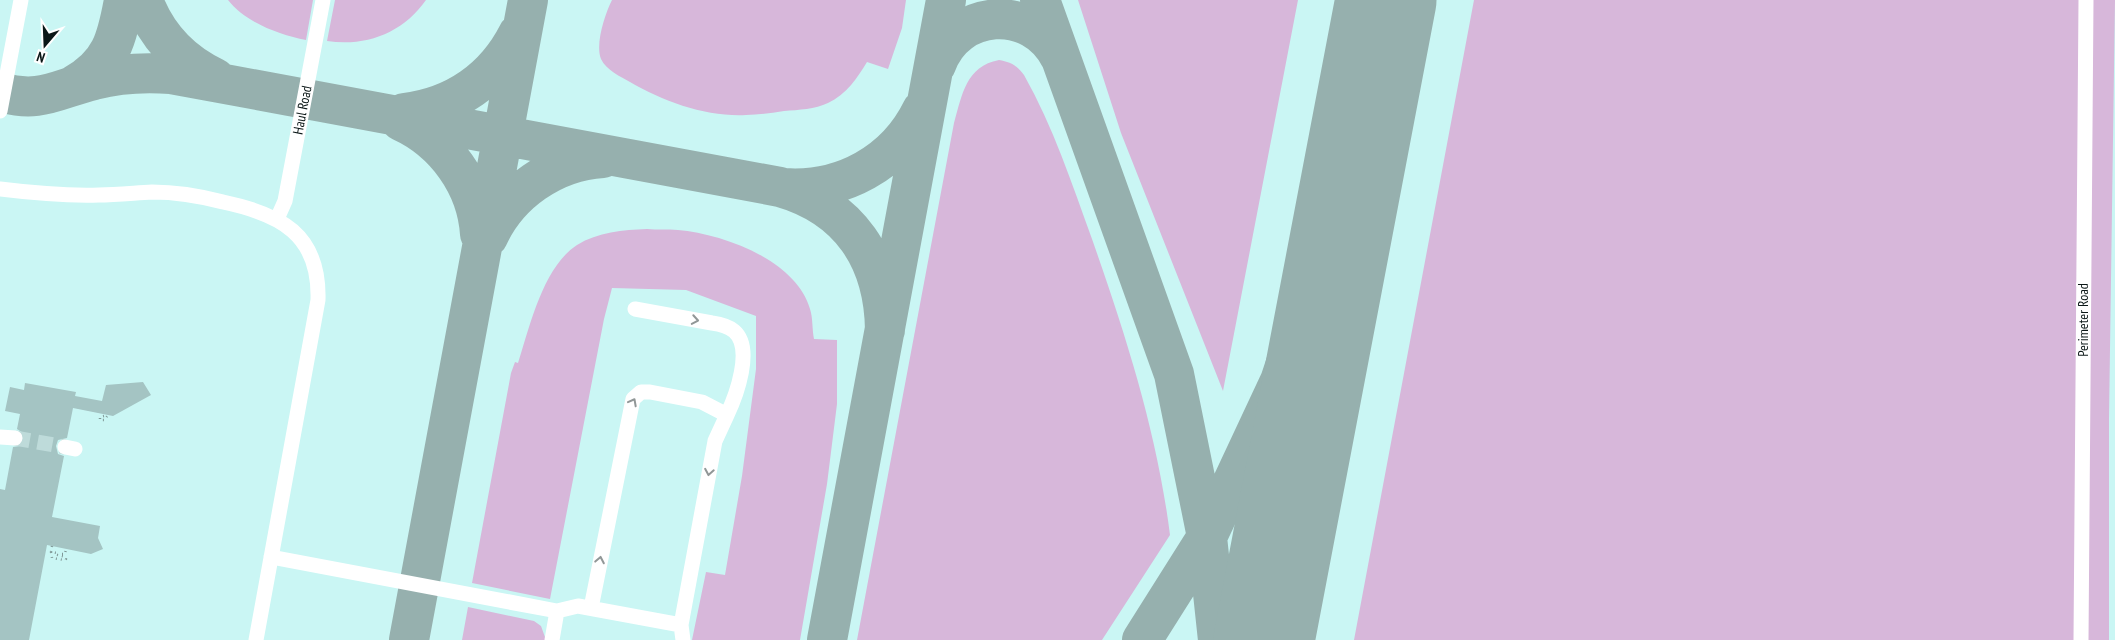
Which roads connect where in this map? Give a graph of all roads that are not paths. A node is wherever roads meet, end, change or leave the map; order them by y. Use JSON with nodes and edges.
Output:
{"nodes":[{"id":1,"x":20,"y":0,"type":"edge"},
{"id":2,"x":323,"y":0,"type":"edge"},
{"id":3,"x":2086,"y":0,"type":"edge"},
{"id":4,"x":0,"y":111,"type":"edge"},
{"id":5,"x":0,"y":189,"type":"edge"},
{"id":6,"x":277,"y":219,"type":"junction"},
{"id":7,"x":641,"y":310,"type":"dead end"},
{"id":8,"x":727,"y":416,"type":"junction"},
{"id":9,"x":271,"y":557,"type":"junction"},
{"id":10,"x":591,"y":608,"type":"junction"},
{"id":11,"x":557,"y":611,"type":"junction"},
{"id":12,"x":681,"y":625,"type":"junction"},
{"id":13,"x":256,"y":640,"type":"edge"},
{"id":14,"x":552,"y":640,"type":"edge"},
{"id":15,"x":683,"y":640,"type":"edge"},
{"id":16,"x":2081,"y":640,"type":"edge"}],
"edges":[{"from":1,"to":4,"type":"lane"},
{"from":2,"to":6,"type":"lane","name":"Haul Road"},
{"from":3,"to":16,"type":"lane","name":"Perimeter Road"},
{"from":5,"to":6,"type":"lane"},
{"from":6,"to":9,"type":"lane"},
{"from":7,"to":8,"type":"lane","one_way":true},
{"from":10,"to":8,"type":"lane","one_way":true},
{"from":8,"to":12,"type":"lane","one_way":true},
{"from":9,"to":11,"type":"lane"},
{"from":9,"to":13,"type":"lane"},
{"from":10,"to":11,"type":"lane"},
{"from":10,"to":12,"type":"lane"},
{"from":11,"to":14,"type":"lane"},
{"from":12,"to":15,"type":"lane"}]}
